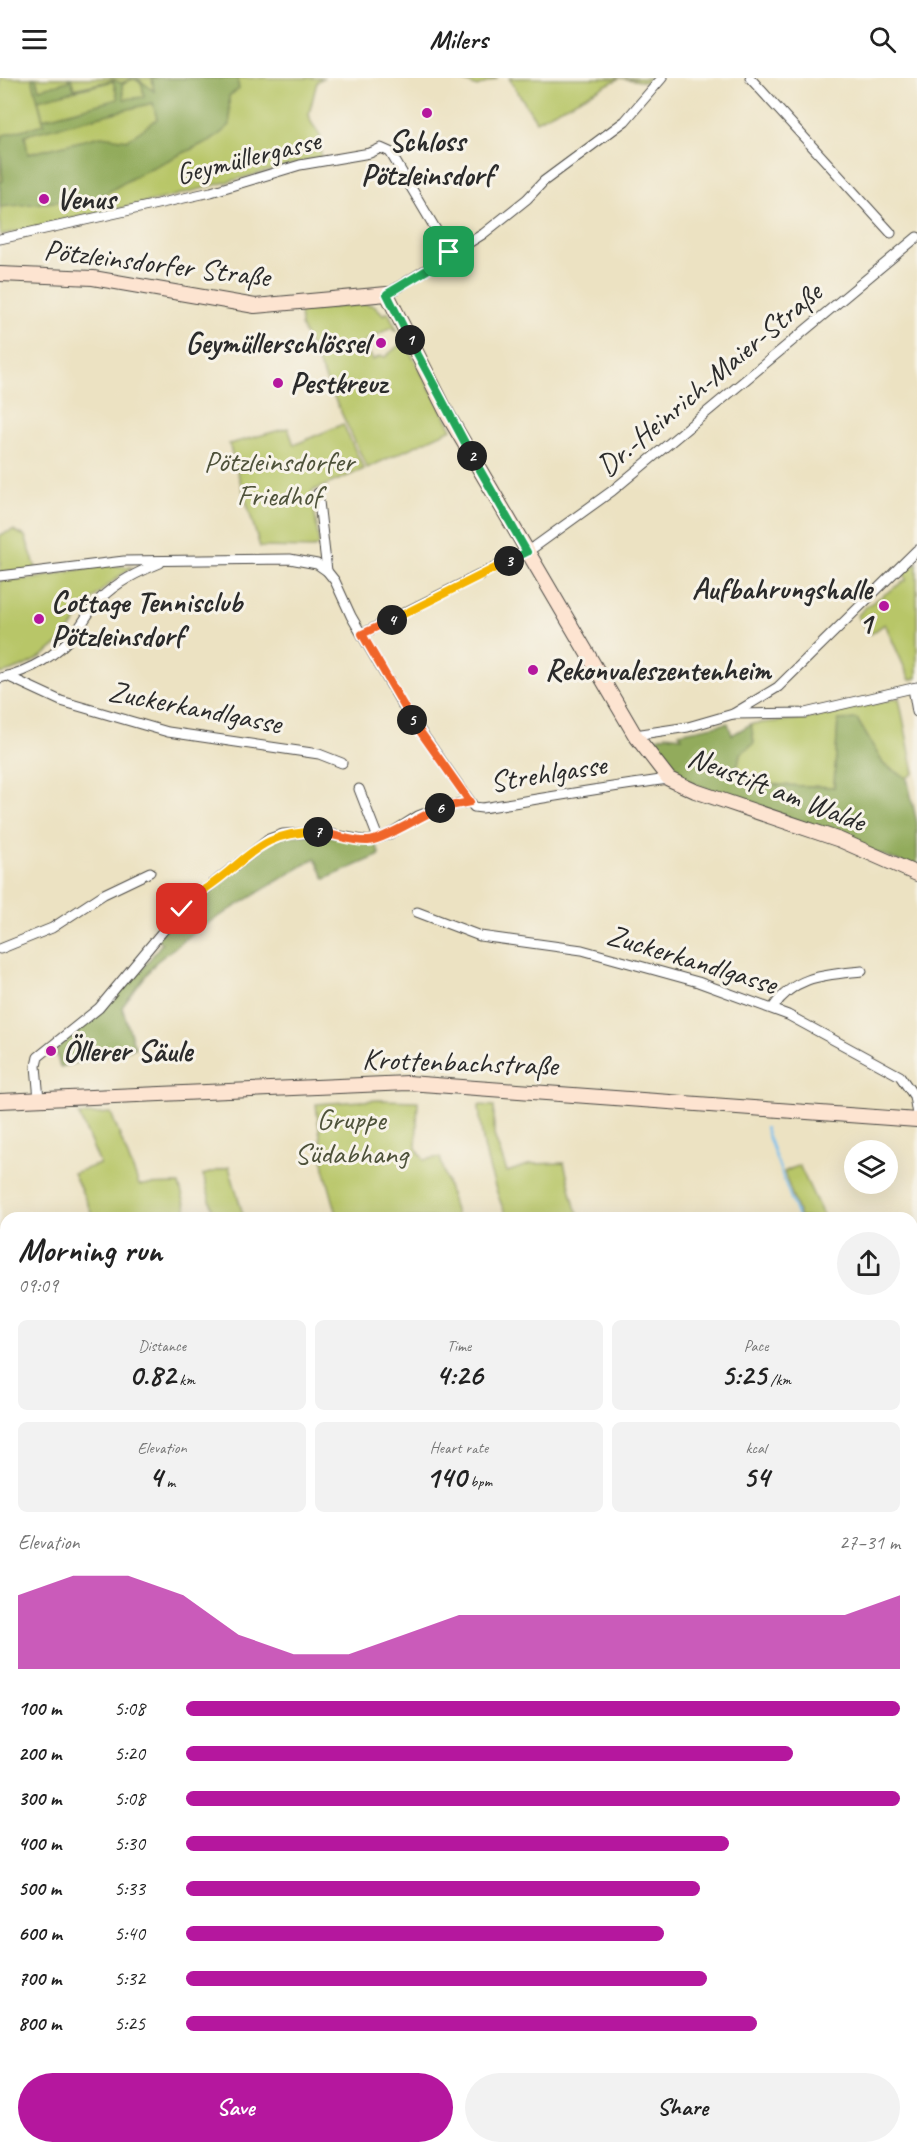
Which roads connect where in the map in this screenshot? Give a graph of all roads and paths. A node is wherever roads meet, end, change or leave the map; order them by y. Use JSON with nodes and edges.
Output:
{"nodes":[{"id":1,"x":662,"y":78,"type":"edge"},
{"id":2,"x":750,"y":78,"type":"edge"},
{"id":3,"x":891,"y":232,"type":"dead end"},
{"id":4,"x":917,"y":237,"type":"edge"},
{"id":5,"x":0,"y":239,"type":"edge"},
{"id":6,"x":452,"y":255,"type":"junction"},
{"id":7,"x":0,"y":274,"type":"edge"},
{"id":8,"x":387,"y":294,"type":"junction"},
{"id":9,"x":318,"y":493,"type":"dead end"},
{"id":10,"x":917,"y":550,"type":"edge"},
{"id":11,"x":527,"y":552,"type":"junction"},
{"id":12,"x":165,"y":561,"type":"junction"},
{"id":13,"x":327,"y":571,"type":"junction"},
{"id":14,"x":0,"y":576,"type":"edge"},
{"id":15,"x":362,"y":634,"type":"junction"},
{"id":16,"x":4,"y":677,"type":"edge"},
{"id":17,"x":915,"y":688,"type":"edge"},
{"id":18,"x":916,"y":699,"type":"edge"},
{"id":19,"x":917,"y":712,"type":"edge"},
{"id":20,"x":733,"y":714,"type":"junction"},
{"id":21,"x":635,"y":735,"type":"junction"},
{"id":22,"x":342,"y":763,"type":"dead end"},
{"id":23,"x":669,"y":779,"type":"junction"},
{"id":24,"x":359,"y":789,"type":"dead end"},
{"id":25,"x":470,"y":802,"type":"junction"},
{"id":26,"x":378,"y":838,"type":"junction"},
{"id":27,"x":150,"y":872,"type":"dead end"},
{"id":28,"x":917,"y":874,"type":"edge"},
{"id":29,"x":417,"y":912,"type":"dead end"},
{"id":30,"x":0,"y":949,"type":"edge"},
{"id":31,"x":862,"y":971,"type":"dead end"},
{"id":32,"x":773,"y":1008,"type":"junction"},
{"id":33,"x":39,"y":1099,"type":"junction"},
{"id":34,"x":0,"y":1101,"type":"edge"},
{"id":35,"x":917,"y":1115,"type":"edge"},
{"id":36,"x":917,"y":1120,"type":"edge"}],
"edges":[{"from":1,"to":6,"type":"street","name":"Pötzleinsdorfer Straße"},
{"from":2,"to":3,"type":"street"},
{"from":4,"to":11,"type":"street","name":"Dr.-Heinrich-Maier-Straße"},
{"from":5,"to":6,"type":"street","name":"Geymüllergasse"},
{"from":6,"to":8,"type":"street","name":"Pötzleinsdorfer Straße"},
{"from":7,"to":8,"type":"street","name":"Pötzleinsdorfer Straße"},
{"from":8,"to":11,"type":"street","name":"Neustift am Walde"},
{"from":9,"to":13,"type":"street"},
{"from":10,"to":20,"type":"street"},
{"from":11,"to":15,"type":"street","name":"Dr.-Heinrich-Maier-Straße"},
{"from":11,"to":21,"type":"street","name":"Neustift am Walde"},
{"from":12,"to":13,"type":"street"},
{"from":12,"to":14,"type":"street"},
{"from":12,"to":16,"type":"street"},
{"from":13,"to":15,"type":"street"},
{"from":15,"to":25,"type":"street"},
{"from":16,"to":22,"type":"street","name":"Zuckerkandlgasse"},
{"from":17,"to":18,"type":"street"},
{"from":17,"to":20,"type":"street"},
{"from":18,"to":19,"type":"street"},
{"from":20,"to":21,"type":"street"},
{"from":21,"to":23,"type":"street","name":"Neustift am Walde"},
{"from":23,"to":25,"type":"street","name":"Strehlgasse"},
{"from":23,"to":28,"type":"street","name":"Neustift am Walde"},
{"from":24,"to":26,"type":"street"},
{"from":25,"to":26,"type":"street","name":"Strehlgasse"},
{"from":26,"to":33,"type":"street"},
{"from":27,"to":30,"type":"street"},
{"from":29,"to":32,"type":"street","name":"Zuckerkandlgasse"},
{"from":31,"to":32,"type":"street"},
{"from":32,"to":35,"type":"street","name":"Zuckerkandlgasse"},
{"from":33,"to":34,"type":"street","name":"Krottenbachstraße"},
{"from":33,"to":36,"type":"street","name":"Krottenbachstraße"}]}
